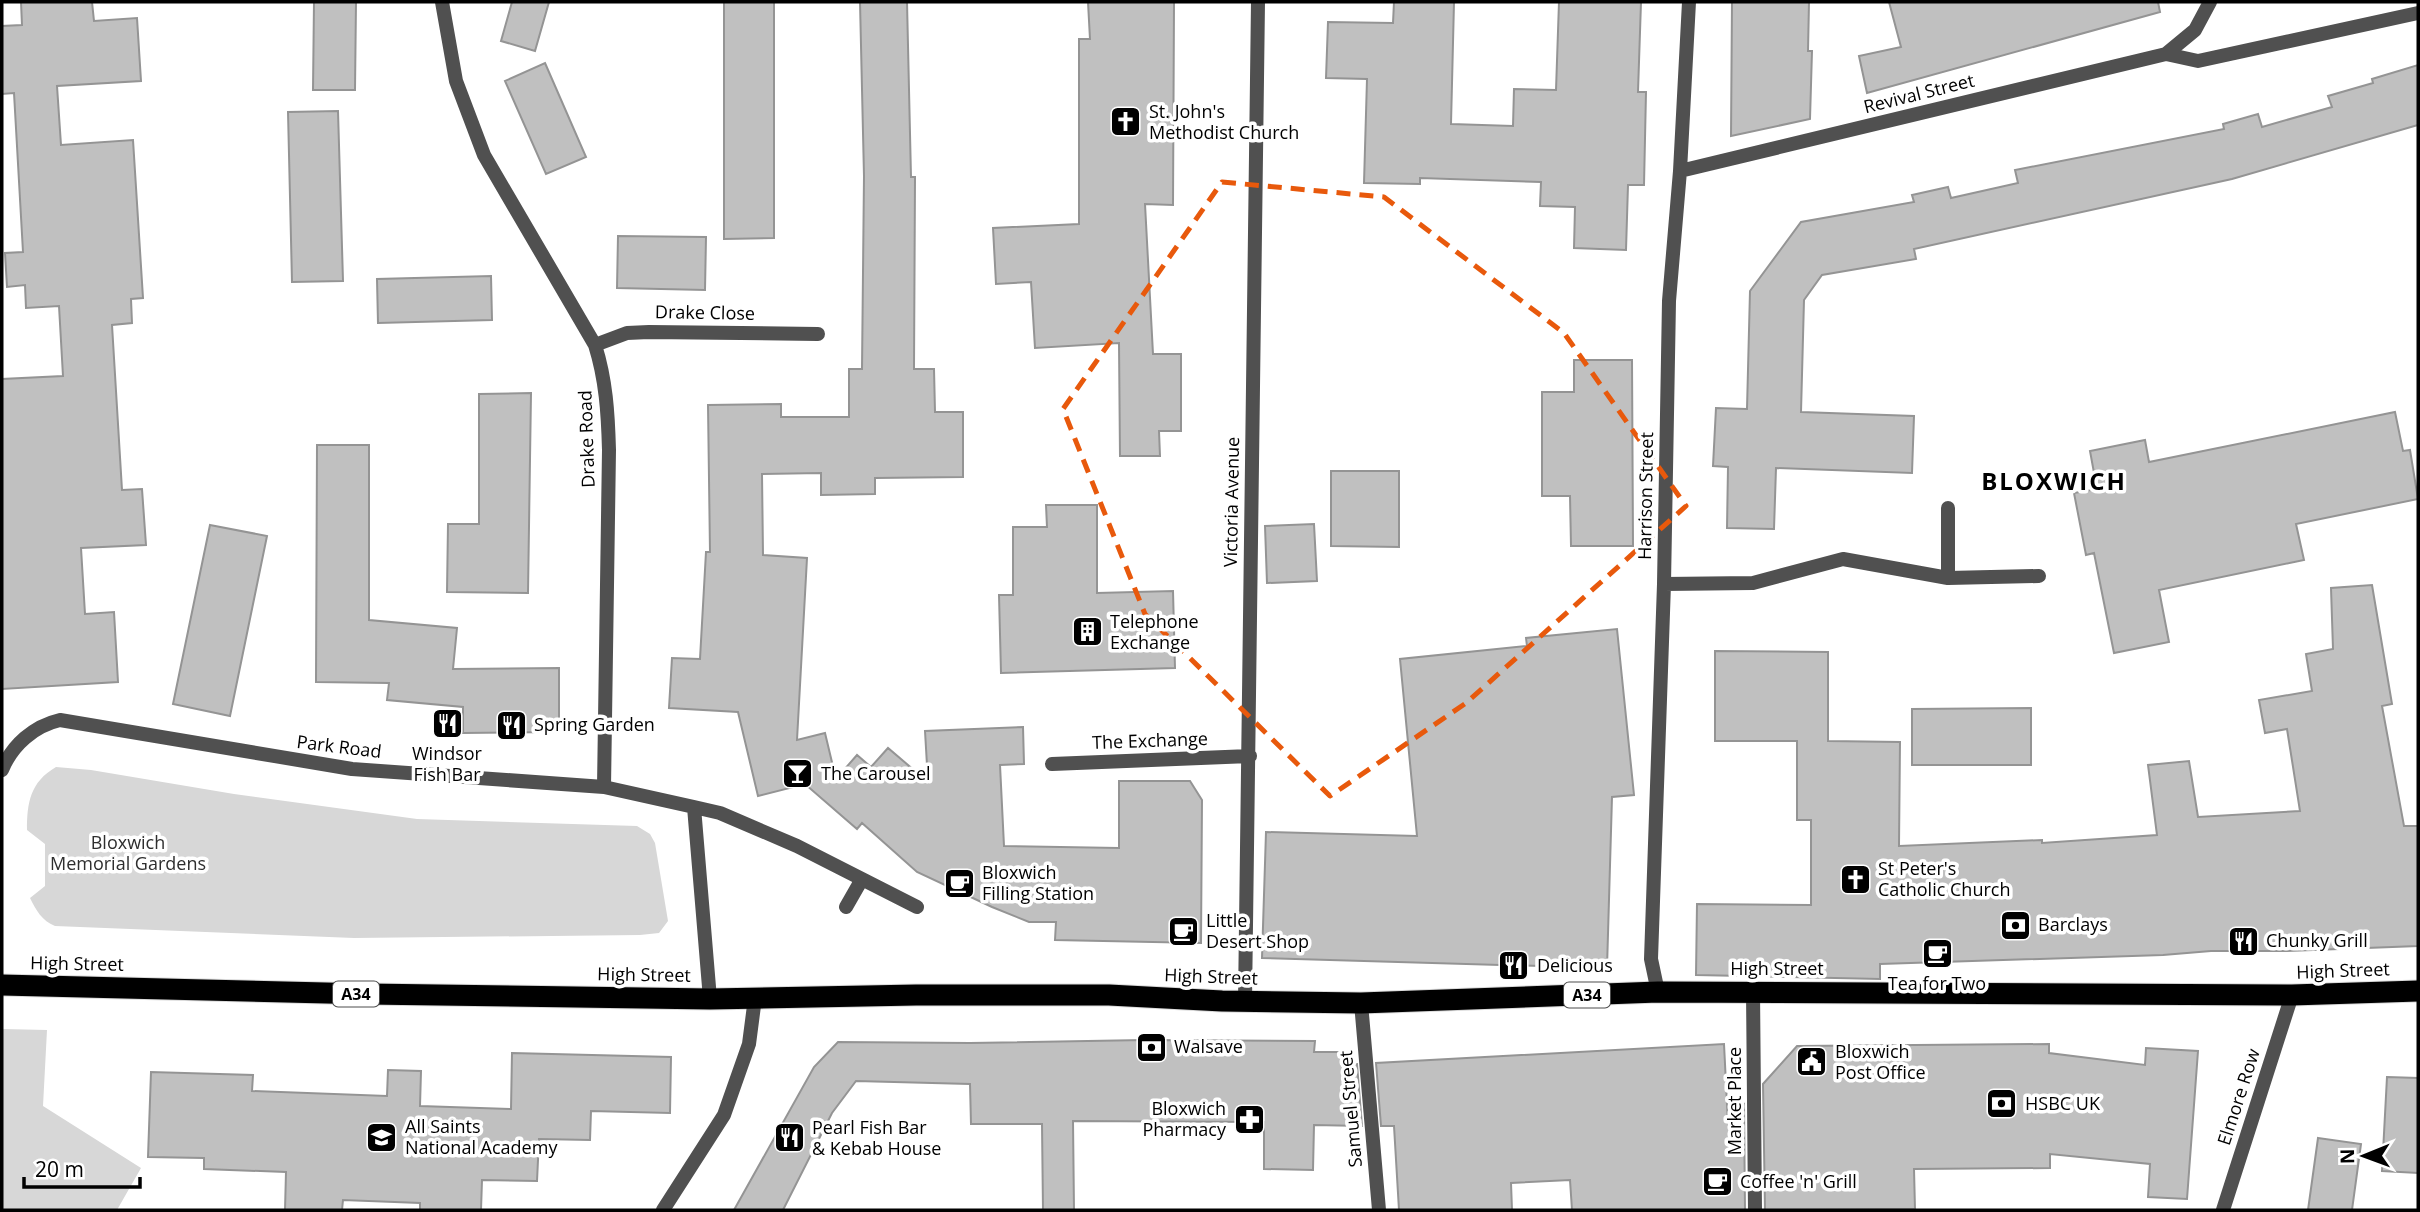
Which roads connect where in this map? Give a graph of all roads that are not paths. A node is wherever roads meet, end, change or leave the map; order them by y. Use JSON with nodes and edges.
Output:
{"nodes":[{"id":1,"x":442,"y":2,"type":"edge"},
{"id":2,"x":1258,"y":2,"type":"edge"},
{"id":3,"x":1689,"y":2,"type":"edge"},
{"id":4,"x":2210,"y":2,"type":"edge"},
{"id":5,"x":2418,"y":13,"type":"edge"},
{"id":6,"x":2166,"y":54,"type":"junction"},
{"id":7,"x":1680,"y":171,"type":"junction"},
{"id":8,"x":818,"y":334,"type":"dead end"},
{"id":9,"x":595,"y":345,"type":"junction"},
{"id":10,"x":1948,"y":508,"type":"dead end"},
{"id":11,"x":2039,"y":576,"type":"dead end"},
{"id":12,"x":1948,"y":578,"type":"junction"},
{"id":13,"x":1664,"y":584,"type":"junction"},
{"id":14,"x":1250,"y":756,"type":"junction"},
{"id":15,"x":3,"y":764,"type":"edge"},
{"id":16,"x":1052,"y":764,"type":"dead end"},
{"id":17,"x":604,"y":787,"type":"junction"},
{"id":18,"x":694,"y":807,"type":"junction"},
{"id":19,"x":862,"y":880,"type":"junction"},
{"id":20,"x":846,"y":907,"type":"dead end"},
{"id":21,"x":918,"y":907,"type":"dead end"},
{"id":22,"x":2,"y":985,"type":"edge"},
{"id":23,"x":1753,"y":991,"type":"junction"},
{"id":24,"x":2418,"y":991,"type":"edge"},
{"id":25,"x":1658,"y":992,"type":"junction"},
{"id":26,"x":2292,"y":995,"type":"junction"},
{"id":27,"x":755,"y":998,"type":"junction"},
{"id":28,"x":710,"y":999,"type":"junction"},
{"id":29,"x":1245,"y":1002,"type":"junction"},
{"id":30,"x":1361,"y":1003,"type":"junction"},
{"id":31,"x":663,"y":1210,"type":"edge"},
{"id":32,"x":1379,"y":1210,"type":"edge"},
{"id":33,"x":1755,"y":1210,"type":"edge"},
{"id":34,"x":2223,"y":1210,"type":"edge"}],
"edges":[{"from":1,"to":9,"type":"street","name":"Drake Road"},
{"from":2,"to":14,"type":"street","name":"Victoria Avenue"},
{"from":3,"to":7,"type":"street","name":"Harrison Street"},
{"from":4,"to":6,"type":"street","name":"Revival Street"},
{"from":5,"to":6,"type":"street","name":"Revival Street"},
{"from":6,"to":7,"type":"street","name":"Revival Street"},
{"from":7,"to":13,"type":"street","name":"Harrison Street"},
{"from":8,"to":9,"type":"street","name":"Drake Close"},
{"from":9,"to":17,"type":"street","name":"Drake Road"},
{"from":10,"to":12,"type":"street"},
{"from":11,"to":12,"type":"street"},
{"from":12,"to":13,"type":"street"},
{"from":13,"to":25,"type":"street","name":"Harrison Street"},
{"from":14,"to":16,"type":"street","name":"The Exchange"},
{"from":14,"to":29,"type":"street","name":"Victoria Avenue"},
{"from":15,"to":17,"type":"street","name":"Park Road"},
{"from":17,"to":18,"type":"street","name":"Park Road"},
{"from":18,"to":19,"type":"street","name":"Park Road"},
{"from":18,"to":28,"type":"street"},
{"from":19,"to":20,"type":"street"},
{"from":19,"to":21,"type":"street","name":"Park Road"},
{"from":22,"to":28,"type":"highway","name":"High Street","number":"A34"},
{"from":23,"to":25,"type":"highway","name":"High Street","number":"A34"},
{"from":23,"to":26,"type":"highway","name":"High Street","number":"A34"},
{"from":23,"to":33,"type":"street","name":"Market Place"},
{"from":24,"to":26,"type":"highway","name":"High Street","number":"A34"},
{"from":25,"to":30,"type":"highway","name":"High Street","number":"A34"},
{"from":26,"to":34,"type":"street","name":"Elmore Row"},
{"from":27,"to":28,"type":"highway","name":"High Street","number":"A34"},
{"from":27,"to":29,"type":"highway","name":"High Street","number":"A34"},
{"from":27,"to":31,"type":"street"},
{"from":29,"to":30,"type":"highway","name":"High Street","number":"A34"},
{"from":30,"to":32,"type":"street","name":"Samuel Street"}]}
